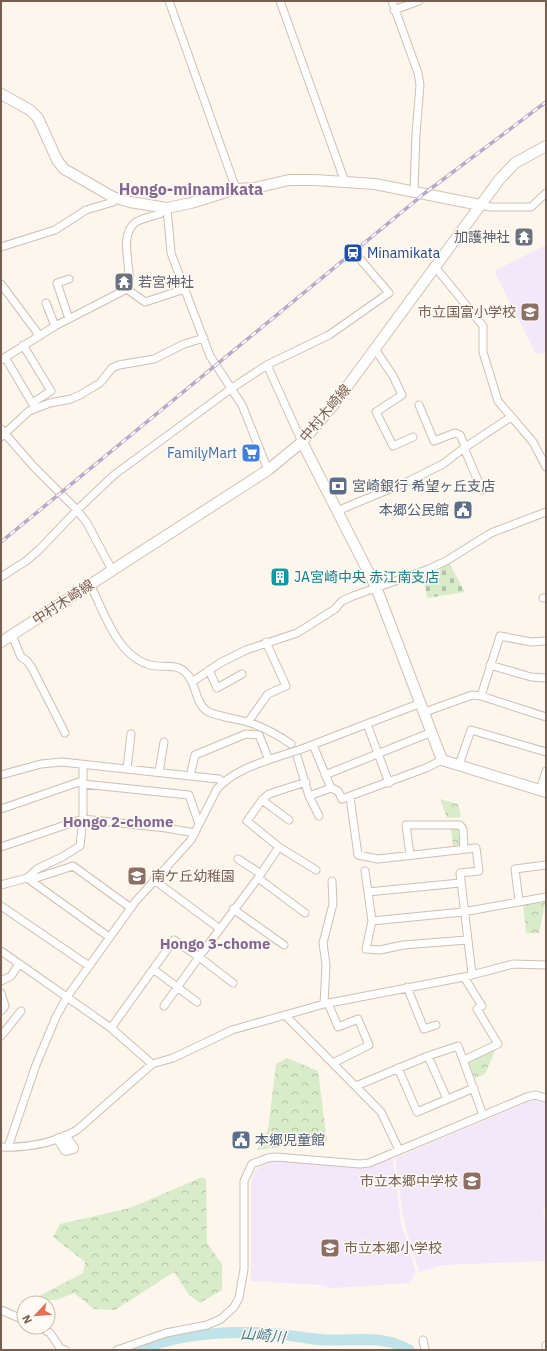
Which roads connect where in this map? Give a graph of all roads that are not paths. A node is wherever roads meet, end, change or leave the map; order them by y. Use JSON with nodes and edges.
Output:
{"nodes":[{"id":1,"x":169,"y":1,"type":"edge"},
{"id":2,"x":280,"y":1,"type":"edge"},
{"id":3,"x":392,"y":1,"type":"edge"},
{"id":4,"x":419,"y":1,"type":"edge"},
{"id":5,"x":394,"y":10,"type":"junction"},
{"id":6,"x":1,"y":94,"type":"edge"},
{"id":7,"x":546,"y":146,"type":"edge"},
{"id":8,"x":345,"y":182,"type":"junction"},
{"id":9,"x":236,"y":189,"type":"junction"},
{"id":10,"x":414,"y":191,"type":"junction"},
{"id":11,"x":546,"y":193,"type":"edge"},
{"id":12,"x":116,"y":198,"type":"junction"},
{"id":13,"x":480,"y":204,"type":"junction"},
{"id":14,"x":165,"y":208,"type":"junction"},
{"id":15,"x":1,"y":247,"type":"edge"},
{"id":16,"x":360,"y":259,"type":"dead end"},
{"id":17,"x":436,"y":268,"type":"junction"},
{"id":18,"x":70,"y":279,"type":"dead end"},
{"id":19,"x":1,"y":284,"type":"edge"},
{"id":20,"x":127,"y":289,"type":"junction"},
{"id":21,"x":185,"y":289,"type":"junction"},
{"id":22,"x":46,"y":303,"type":"dead end"},
{"id":23,"x":69,"y":319,"type":"junction"},
{"id":24,"x":55,"y":326,"type":"junction"},
{"id":25,"x":39,"y":335,"type":"junction"},
{"id":26,"x":204,"y":338,"type":"junction"},
{"id":27,"x":23,"y":345,"type":"junction"},
{"id":28,"x":376,"y":349,"type":"junction"},
{"id":29,"x":3,"y":359,"type":"edge"},
{"id":30,"x":267,"y":365,"type":"junction"},
{"id":31,"x":232,"y":388,"type":"junction"},
{"id":32,"x":419,"y":405,"type":"dead end"},
{"id":33,"x":34,"y":406,"type":"junction"},
{"id":34,"x":511,"y":417,"type":"junction"},
{"id":35,"x":2,"y":433,"type":"edge"},
{"id":36,"x":413,"y":437,"type":"dead end"},
{"id":37,"x":302,"y":442,"type":"junction"},
{"id":38,"x":465,"y":448,"type":"junction"},
{"id":39,"x":546,"y":467,"type":"edge"},
{"id":40,"x":268,"y":470,"type":"junction"},
{"id":41,"x":482,"y":490,"type":"dead end"},
{"id":42,"x":77,"y":510,"type":"junction"},
{"id":43,"x":337,"y":511,"type":"junction"},
{"id":44,"x":546,"y":512,"type":"edge"},
{"id":45,"x":112,"y":570,"type":"junction"},
{"id":46,"x":1,"y":577,"type":"edge"},
{"id":47,"x":90,"y":584,"type":"junction"},
{"id":48,"x":376,"y":587,"type":"junction"},
{"id":49,"x":12,"y":635,"type":"junction"},
{"id":50,"x":546,"y":641,"type":"edge"},
{"id":51,"x":1,"y":642,"type":"edge"},
{"id":52,"x":266,"y":642,"type":"junction"},
{"id":53,"x":490,"y":665,"type":"junction"},
{"id":54,"x":209,"y":670,"type":"junction"},
{"id":55,"x":242,"y":674,"type":"dead end"},
{"id":56,"x":546,"y":678,"type":"edge"},
{"id":57,"x":192,"y":682,"type":"junction"},
{"id":58,"x":482,"y":696,"type":"junction"},
{"id":59,"x":423,"y":707,"type":"junction"},
{"id":60,"x":546,"y":717,"type":"edge"},
{"id":61,"x":248,"y":722,"type":"junction"},
{"id":62,"x":367,"y":724,"type":"junction"},
{"id":63,"x":432,"y":732,"type":"junction"},
{"id":64,"x":65,"y":733,"type":"dead end"},
{"id":65,"x":130,"y":734,"type":"dead end"},
{"id":66,"x":164,"y":742,"type":"dead end"},
{"id":67,"x":291,"y":744,"type":"dead end"},
{"id":68,"x":313,"y":745,"type":"junction"},
{"id":69,"x":546,"y":752,"type":"edge"},
{"id":70,"x":298,"y":753,"type":"junction"},
{"id":71,"x":378,"y":754,"type":"junction"},
{"id":72,"x":269,"y":760,"type":"junction"},
{"id":73,"x":442,"y":760,"type":"junction"},
{"id":74,"x":83,"y":764,"type":"junction"},
{"id":75,"x":459,"y":765,"type":"junction"},
{"id":76,"x":127,"y":769,"type":"junction"},
{"id":77,"x":546,"y":771,"type":"edge"},
{"id":78,"x":159,"y":772,"type":"junction"},
{"id":79,"x":1,"y":775,"type":"edge"},
{"id":80,"x":325,"y":775,"type":"junction"},
{"id":81,"x":190,"y":776,"type":"junction"},
{"id":82,"x":82,"y":782,"type":"junction"},
{"id":83,"x":223,"y":782,"type":"junction"},
{"id":84,"x":306,"y":782,"type":"junction"},
{"id":85,"x":389,"y":783,"type":"junction"},
{"id":86,"x":331,"y":788,"type":"junction"},
{"id":87,"x":543,"y":791,"type":"edge"},
{"id":88,"x":309,"y":796,"type":"junction"},
{"id":89,"x":350,"y":797,"type":"junction"},
{"id":90,"x":262,"y":800,"type":"junction"},
{"id":91,"x":1,"y":809,"type":"edge"},
{"id":92,"x":319,"y":816,"type":"dead end"},
{"id":93,"x":83,"y":819,"type":"junction"},
{"id":94,"x":289,"y":820,"type":"dead end"},
{"id":95,"x":199,"y":824,"type":"junction"},
{"id":96,"x":195,"y":833,"type":"junction"},
{"id":97,"x":1,"y":847,"type":"edge"},
{"id":98,"x":279,"y":847,"type":"junction"},
{"id":99,"x":464,"y":849,"type":"junction"},
{"id":100,"x":410,"y":855,"type":"junction"},
{"id":101,"x":238,"y":859,"type":"dead end"},
{"id":102,"x":546,"y":865,"type":"edge"},
{"id":103,"x":316,"y":870,"type":"dead end"},
{"id":104,"x":365,"y":871,"type":"dead end"},
{"id":105,"x":259,"y":876,"type":"junction"},
{"id":106,"x":29,"y":879,"type":"junction"},
{"id":107,"x":154,"y":880,"type":"junction"},
{"id":108,"x":332,"y":881,"type":"dead end"},
{"id":109,"x":460,"y":883,"type":"junction"},
{"id":110,"x":1,"y":885,"type":"edge"},
{"id":111,"x":368,"y":892,"type":"junction"},
{"id":112,"x":546,"y":898,"type":"edge"},
{"id":113,"x":518,"y":901,"type":"junction"},
{"id":114,"x":1,"y":906,"type":"edge"},
{"id":115,"x":131,"y":908,"type":"junction"},
{"id":116,"x":234,"y":909,"type":"junction"},
{"id":117,"x":463,"y":912,"type":"junction"},
{"id":118,"x":305,"y":913,"type":"dead end"},
{"id":119,"x":372,"y":921,"type":"junction"},
{"id":120,"x":220,"y":929,"type":"junction"},
{"id":121,"x":109,"y":937,"type":"junction"},
{"id":122,"x":467,"y":940,"type":"junction"},
{"id":123,"x":284,"y":946,"type":"dead end"},
{"id":124,"x":1,"y":951,"type":"edge"},
{"id":125,"x":199,"y":957,"type":"junction"},
{"id":126,"x":19,"y":964,"type":"junction"},
{"id":127,"x":546,"y":965,"type":"edge"},
{"id":128,"x":89,"y":966,"type":"junction"},
{"id":129,"x":153,"y":970,"type":"junction"},
{"id":130,"x":472,"y":974,"type":"junction"},
{"id":131,"x":464,"y":977,"type":"junction"},
{"id":132,"x":1,"y":981,"type":"edge"},
{"id":133,"x":233,"y":983,"type":"dead end"},
{"id":134,"x":178,"y":986,"type":"junction"},
{"id":135,"x":407,"y":987,"type":"junction"},
{"id":136,"x":1,"y":993,"type":"edge"},
{"id":137,"x":67,"y":997,"type":"junction"},
{"id":138,"x":197,"y":1002,"type":"dead end"},
{"id":139,"x":326,"y":1004,"type":"junction"},
{"id":140,"x":164,"y":1006,"type":"dead end"},
{"id":141,"x":1,"y":1011,"type":"edge"},
{"id":142,"x":21,"y":1011,"type":"dead end"},
{"id":143,"x":285,"y":1014,"type":"junction"},
{"id":144,"x":436,"y":1025,"type":"dead end"},
{"id":145,"x":111,"y":1028,"type":"junction"},
{"id":146,"x":1,"y":1036,"type":"edge"},
{"id":147,"x":428,"y":1056,"type":"junction"},
{"id":148,"x":464,"y":1060,"type":"junction"},
{"id":149,"x":333,"y":1063,"type":"junction"},
{"id":150,"x":152,"y":1064,"type":"junction"},
{"id":151,"x":398,"y":1068,"type":"junction"},
{"id":152,"x":356,"y":1086,"type":"junction"},
{"id":153,"x":474,"y":1088,"type":"junction"},
{"id":154,"x":546,"y":1098,"type":"edge"},
{"id":155,"x":447,"y":1099,"type":"junction"},
{"id":156,"x":483,"y":1115,"type":"junction"},
{"id":157,"x":4,"y":1147,"type":"edge"},
{"id":158,"x":399,"y":1150,"type":"junction"},
{"id":159,"x":1,"y":1310,"type":"edge"},
{"id":160,"x":16,"y":1317,"type":"edge"},
{"id":161,"x":51,"y":1335,"type":"edge"},
{"id":162,"x":423,"y":1340,"type":"dead end"},
{"id":163,"x":546,"y":1345,"type":"edge"},
{"id":164,"x":65,"y":1350,"type":"edge"},
{"id":165,"x":117,"y":1350,"type":"edge"},
{"id":166,"x":425,"y":1350,"type":"edge"},
{"id":167,"x":546,"y":1350,"type":"edge"}],
"edges":[{"from":1,"to":9,"type":"street"},
{"from":2,"to":8,"type":"street"},
{"from":3,"to":5,"type":"street"},
{"from":4,"to":5,"type":"street"},
{"from":5,"to":10,"type":"street"},
{"from":6,"to":12,"type":"street"},
{"from":7,"to":13,"type":"street","name":"中村木崎線"},
{"from":8,"to":9,"type":"street"},
{"from":8,"to":10,"type":"street"},
{"from":9,"to":14,"type":"street"},
{"from":10,"to":13,"type":"street"},
{"from":11,"to":13,"type":"street"},
{"from":12,"to":14,"type":"street"},
{"from":12,"to":15,"type":"street"},
{"from":13,"to":17,"type":"street","name":"中村木崎線"},
{"from":14,"to":20,"type":"street"},
{"from":14,"to":21,"type":"street"},
{"from":16,"to":30,"type":"street"},
{"from":17,"to":28,"type":"street","name":"中村木崎線"},
{"from":17,"to":34,"type":"street"},
{"from":18,"to":23,"type":"street"},
{"from":19,"to":25,"type":"street"},
{"from":20,"to":21,"type":"street"},
{"from":20,"to":23,"type":"street"},
{"from":21,"to":26,"type":"street"},
{"from":22,"to":24,"type":"street"},
{"from":23,"to":24,"type":"street"},
{"from":24,"to":25,"type":"street"},
{"from":25,"to":27,"type":"street"},
{"from":26,"to":31,"type":"street"},
{"from":26,"to":33,"type":"street"},
{"from":27,"to":29,"type":"street"},
{"from":27,"to":33,"type":"street"},
{"from":28,"to":36,"type":"street"},
{"from":28,"to":37,"type":"street","name":"中村木崎線"},
{"from":29,"to":33,"type":"street"},
{"from":30,"to":31,"type":"street"},
{"from":30,"to":37,"type":"street"},
{"from":31,"to":40,"type":"street"},
{"from":31,"to":42,"type":"street"},
{"from":32,"to":38,"type":"street"},
{"from":33,"to":35,"type":"street"},
{"from":34,"to":38,"type":"street"},
{"from":34,"to":39,"type":"street"},
{"from":35,"to":42,"type":"street"},
{"from":37,"to":40,"type":"street","name":"中村木崎線"},
{"from":37,"to":43,"type":"street"},
{"from":38,"to":41,"type":"street"},
{"from":38,"to":43,"type":"street"},
{"from":40,"to":45,"type":"street","name":"中村木崎線"},
{"from":42,"to":45,"type":"street"},
{"from":42,"to":46,"type":"street"},
{"from":43,"to":48,"type":"street"},
{"from":44,"to":48,"type":"street"},
{"from":45,"to":47,"type":"street","name":"中村木崎線"},
{"from":47,"to":49,"type":"street","name":"中村木崎線"},
{"from":47,"to":57,"type":"street"},
{"from":48,"to":52,"type":"street"},
{"from":48,"to":59,"type":"street"},
{"from":49,"to":51,"type":"street","name":"中村木崎線"},
{"from":49,"to":64,"type":"street"},
{"from":50,"to":53,"type":"street"},
{"from":52,"to":54,"type":"street"},
{"from":52,"to":61,"type":"street"},
{"from":53,"to":56,"type":"street"},
{"from":53,"to":58,"type":"street"},
{"from":54,"to":55,"type":"street"},
{"from":54,"to":57,"type":"street"},
{"from":57,"to":61,"type":"street"},
{"from":58,"to":59,"type":"street"},
{"from":58,"to":60,"type":"street"},
{"from":59,"to":62,"type":"street"},
{"from":59,"to":63,"type":"street"},
{"from":61,"to":67,"type":"street"},
{"from":62,"to":68,"type":"street"},
{"from":62,"to":71,"type":"street"},
{"from":63,"to":71,"type":"street"},
{"from":63,"to":73,"type":"street"},
{"from":65,"to":76,"type":"street"},
{"from":66,"to":78,"type":"street"},
{"from":68,"to":70,"type":"street"},
{"from":68,"to":80,"type":"street"},
{"from":69,"to":75,"type":"street"},
{"from":70,"to":72,"type":"street","bridge":true},
{"from":70,"to":84,"type":"street"},
{"from":71,"to":80,"type":"street"},
{"from":71,"to":85,"type":"street"},
{"from":72,"to":81,"type":"street"},
{"from":72,"to":83,"type":"street"},
{"from":73,"to":75,"type":"street"},
{"from":73,"to":85,"type":"street"},
{"from":74,"to":76,"type":"street"},
{"from":74,"to":79,"type":"street"},
{"from":74,"to":82,"type":"street"},
{"from":75,"to":87,"type":"street"},
{"from":76,"to":78,"type":"street"},
{"from":77,"to":87,"type":"street"},
{"from":78,"to":81,"type":"street"},
{"from":80,"to":86,"type":"street"},
{"from":81,"to":83,"type":"street"},
{"from":82,"to":91,"type":"street"},
{"from":82,"to":93,"type":"street"},
{"from":82,"to":95,"type":"street"},
{"from":83,"to":95,"type":"street"},
{"from":84,"to":88,"type":"street"},
{"from":84,"to":90,"type":"street"},
{"from":85,"to":89,"type":"street"},
{"from":86,"to":88,"type":"street"},
{"from":86,"to":89,"type":"street"},
{"from":88,"to":92,"type":"street"},
{"from":89,"to":100,"type":"street"},
{"from":90,"to":94,"type":"street"},
{"from":90,"to":98,"type":"street"},
{"from":93,"to":96,"type":"street"},
{"from":93,"to":97,"type":"street"},
{"from":93,"to":106,"type":"street"},
{"from":95,"to":96,"type":"street"},
{"from":96,"to":107,"type":"street"},
{"from":98,"to":103,"type":"street"},
{"from":98,"to":105,"type":"street"},
{"from":99,"to":100,"type":"street"},
{"from":99,"to":100,"type":"street"},
{"from":99,"to":109,"type":"street"},
{"from":101,"to":105,"type":"street"},
{"from":102,"to":113,"type":"street"},
{"from":104,"to":111,"type":"street"},
{"from":105,"to":116,"type":"street"},
{"from":105,"to":118,"type":"street"},
{"from":106,"to":110,"type":"street"},
{"from":106,"to":115,"type":"street"},
{"from":106,"to":121,"type":"street"},
{"from":107,"to":115,"type":"street"},
{"from":107,"to":120,"type":"street"},
{"from":108,"to":139,"type":"street"},
{"from":109,"to":111,"type":"street"},
{"from":109,"to":117,"type":"street"},
{"from":111,"to":119,"type":"street"},
{"from":112,"to":113,"type":"street"},
{"from":113,"to":117,"type":"street"},
{"from":114,"to":128,"type":"street"},
{"from":115,"to":121,"type":"street"},
{"from":116,"to":120,"type":"street"},
{"from":116,"to":123,"type":"street"},
{"from":117,"to":119,"type":"street"},
{"from":117,"to":122,"type":"street"},
{"from":119,"to":122,"type":"street"},
{"from":120,"to":125,"type":"street"},
{"from":121,"to":128,"type":"street"},
{"from":122,"to":130,"type":"street"},
{"from":124,"to":126,"type":"street"},
{"from":125,"to":129,"type":"street"},
{"from":125,"to":133,"type":"street"},
{"from":125,"to":134,"type":"street"},
{"from":126,"to":132,"type":"street"},
{"from":126,"to":137,"type":"street"},
{"from":127,"to":130,"type":"street"},
{"from":128,"to":137,"type":"street"},
{"from":129,"to":134,"type":"street"},
{"from":129,"to":145,"type":"street"},
{"from":130,"to":131,"type":"street"},
{"from":131,"to":135,"type":"street"},
{"from":131,"to":148,"type":"street"},
{"from":134,"to":138,"type":"street"},
{"from":134,"to":140,"type":"street"},
{"from":135,"to":139,"type":"street"},
{"from":135,"to":144,"type":"street"},
{"from":136,"to":141,"type":"street"},
{"from":137,"to":145,"type":"street"},
{"from":137,"to":157,"type":"street"},
{"from":139,"to":143,"type":"street"},
{"from":139,"to":149,"type":"street"},
{"from":142,"to":146,"type":"street"},
{"from":143,"to":149,"type":"street"},
{"from":143,"to":150,"type":"street"},
{"from":145,"to":150,"type":"street"},
{"from":147,"to":148,"type":"street"},
{"from":147,"to":151,"type":"street"},
{"from":147,"to":155,"type":"street"},
{"from":148,"to":153,"type":"street"},
{"from":149,"to":152,"type":"street"},
{"from":150,"to":157,"type":"street"},
{"from":151,"to":152,"type":"street"},
{"from":151,"to":155,"type":"street"},
{"from":152,"to":158,"type":"street"},
{"from":153,"to":155,"type":"street"},
{"from":153,"to":156,"type":"street"},
{"from":154,"to":156,"type":"street"},
{"from":156,"to":158,"type":"street"},
{"from":158,"to":165,"type":"street"},
{"from":159,"to":160,"type":"street"},
{"from":161,"to":164,"type":"street"},
{"from":162,"to":166,"type":"street"},
{"from":163,"to":167,"type":"street"}]}
